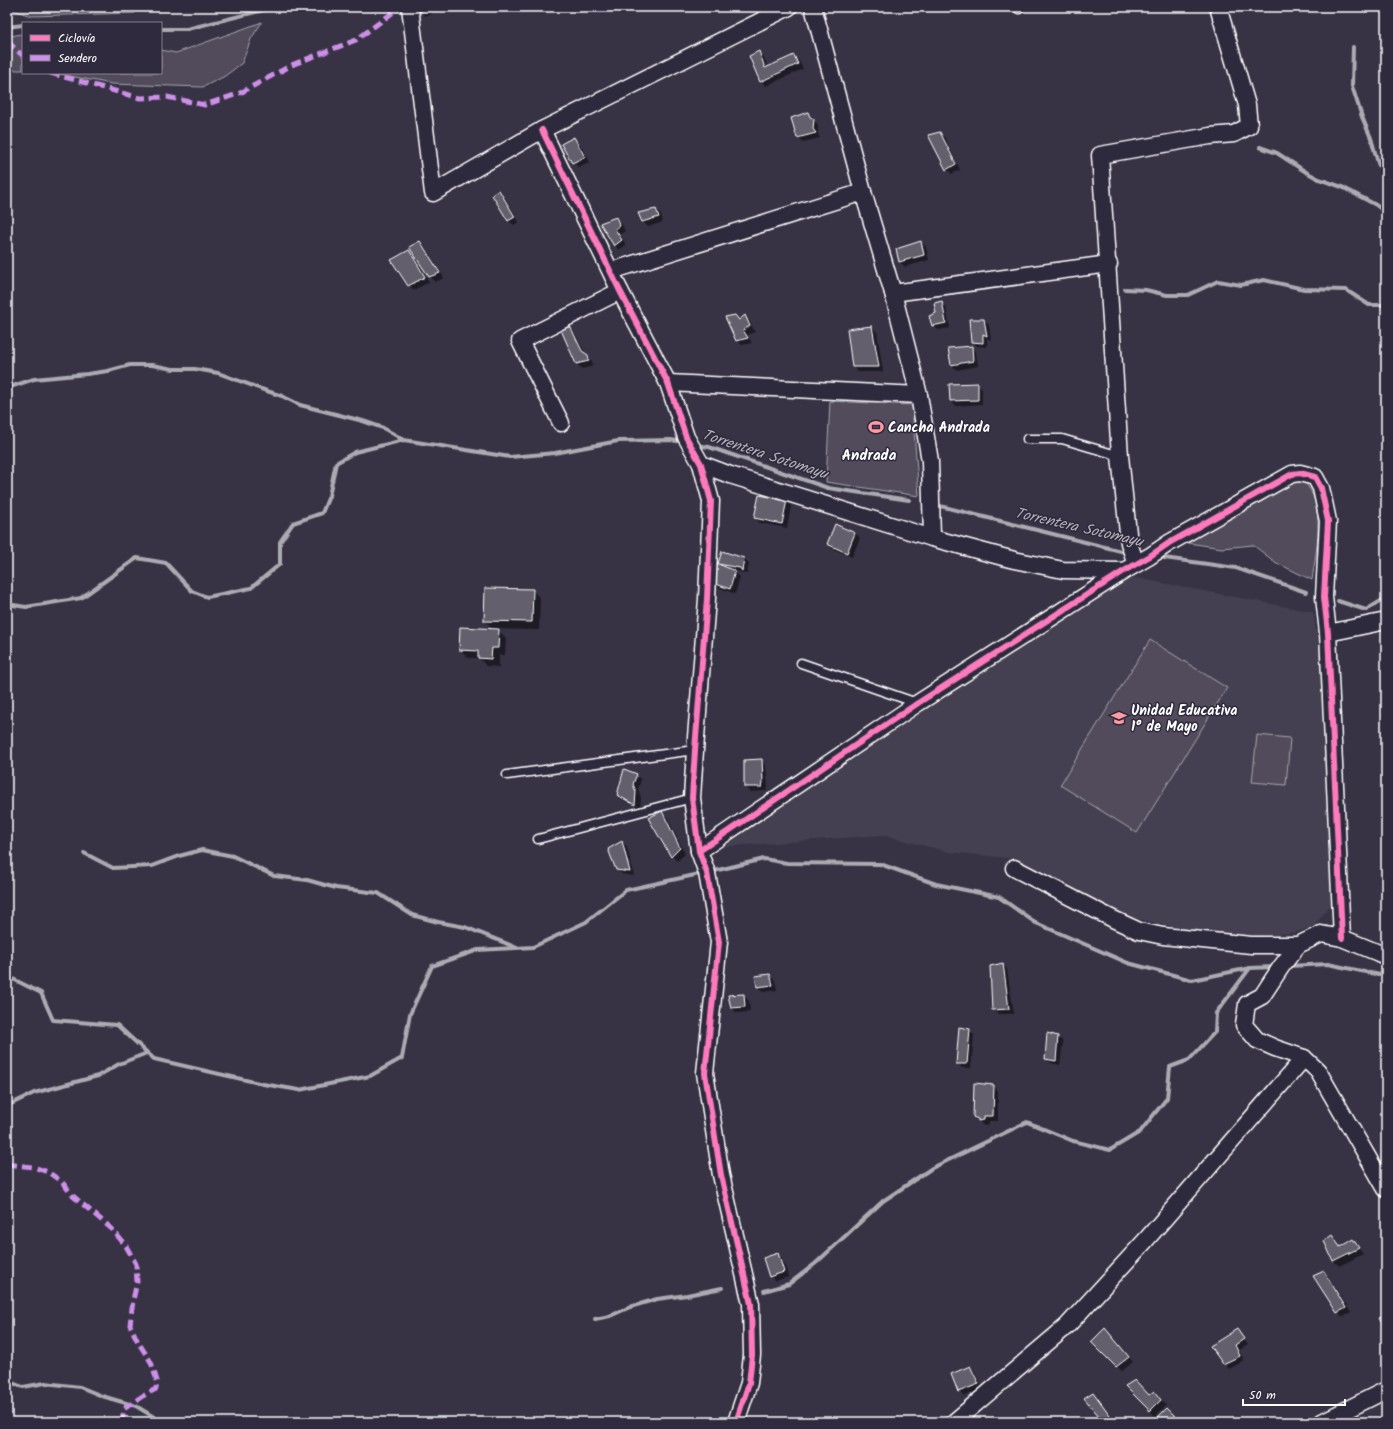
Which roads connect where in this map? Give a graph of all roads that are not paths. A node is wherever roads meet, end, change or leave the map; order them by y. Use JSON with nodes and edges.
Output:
{"nodes":[{"id":1,"x":410,"y":7,"type":"edge"},
{"id":2,"x":788,"y":7,"type":"edge"},
{"id":3,"x":813,"y":7,"type":"edge"},
{"id":4,"x":1218,"y":7,"type":"edge"},
{"id":5,"x":542,"y":130,"type":"junction"},
{"id":6,"x":863,"y":192,"type":"junction"},
{"id":7,"x":1108,"y":264,"type":"junction"},
{"id":8,"x":612,"y":271,"type":"junction"},
{"id":9,"x":620,"y":291,"type":"junction"},
{"id":10,"x":893,"y":293,"type":"junction"},
{"id":11,"x":668,"y":383,"type":"junction"},
{"id":12,"x":919,"y":395,"type":"junction"},
{"id":13,"x":561,"y":422,"type":"dead end"},
{"id":14,"x":1027,"y":439,"type":"dead end"},
{"id":15,"x":1120,"y":456,"type":"junction"},
{"id":16,"x":698,"y":458,"type":"junction"},
{"id":17,"x":932,"y":538,"type":"junction"},
{"id":18,"x":1130,"y":567,"type":"junction"},
{"id":19,"x":1386,"y":621,"type":"edge"},
{"id":20,"x":1328,"y":634,"type":"junction"},
{"id":21,"x":801,"y":663,"type":"dead end"},
{"id":22,"x":918,"y":703,"type":"junction"},
{"id":23,"x":694,"y":750,"type":"junction"},
{"id":24,"x":507,"y":775,"type":"dead end"},
{"id":25,"x":692,"y":798,"type":"junction"},
{"id":26,"x":538,"y":839,"type":"dead end"},
{"id":27,"x":699,"y":850,"type":"junction"},
{"id":28,"x":1014,"y":868,"type":"dead end"},
{"id":29,"x":1342,"y":938,"type":"junction"},
{"id":30,"x":1298,"y":945,"type":"junction"},
{"id":31,"x":1386,"y":956,"type":"edge"},
{"id":32,"x":1304,"y":1058,"type":"junction"},
{"id":33,"x":1386,"y":1190,"type":"edge"},
{"id":34,"x":1386,"y":1390,"type":"edge"},
{"id":35,"x":1341,"y":1418,"type":"edge"},
{"id":36,"x":736,"y":1422,"type":"edge"},
{"id":37,"x":954,"y":1422,"type":"edge"},
{"id":38,"x":1322,"y":1422,"type":"edge"}],
"edges":[{"from":1,"to":5,"type":"street"},
{"from":2,"to":5,"type":"street"},
{"from":3,"to":6,"type":"street"},
{"from":4,"to":7,"type":"street"},
{"from":5,"to":8,"type":"street"},
{"from":6,"to":8,"type":"street"},
{"from":6,"to":10,"type":"street"},
{"from":7,"to":10,"type":"street"},
{"from":7,"to":15,"type":"street"},
{"from":8,"to":9,"type":"street"},
{"from":9,"to":11,"type":"street"},
{"from":9,"to":13,"type":"street"},
{"from":10,"to":12,"type":"street"},
{"from":11,"to":12,"type":"street"},
{"from":11,"to":16,"type":"street"},
{"from":12,"to":17,"type":"street"},
{"from":14,"to":15,"type":"lane"},
{"from":15,"to":18,"type":"street"},
{"from":16,"to":17,"type":"street"},
{"from":16,"to":23,"type":"street"},
{"from":17,"to":18,"type":"street"},
{"from":18,"to":20,"type":"street"},
{"from":18,"to":22,"type":"street"},
{"from":19,"to":20,"type":"street"},
{"from":20,"to":29,"type":"street"},
{"from":21,"to":22,"type":"lane"},
{"from":22,"to":27,"type":"street"},
{"from":23,"to":24,"type":"lane"},
{"from":23,"to":25,"type":"street"},
{"from":25,"to":26,"type":"lane"},
{"from":25,"to":27,"type":"street"},
{"from":27,"to":36,"type":"street"},
{"from":28,"to":30,"type":"street"},
{"from":29,"to":30,"type":"street"},
{"from":29,"to":31,"type":"street"},
{"from":30,"to":32,"type":"street"},
{"from":32,"to":33,"type":"street"},
{"from":32,"to":37,"type":"street"},
{"from":34,"to":35,"type":"street"},
{"from":35,"to":38,"type":"street"}]}
